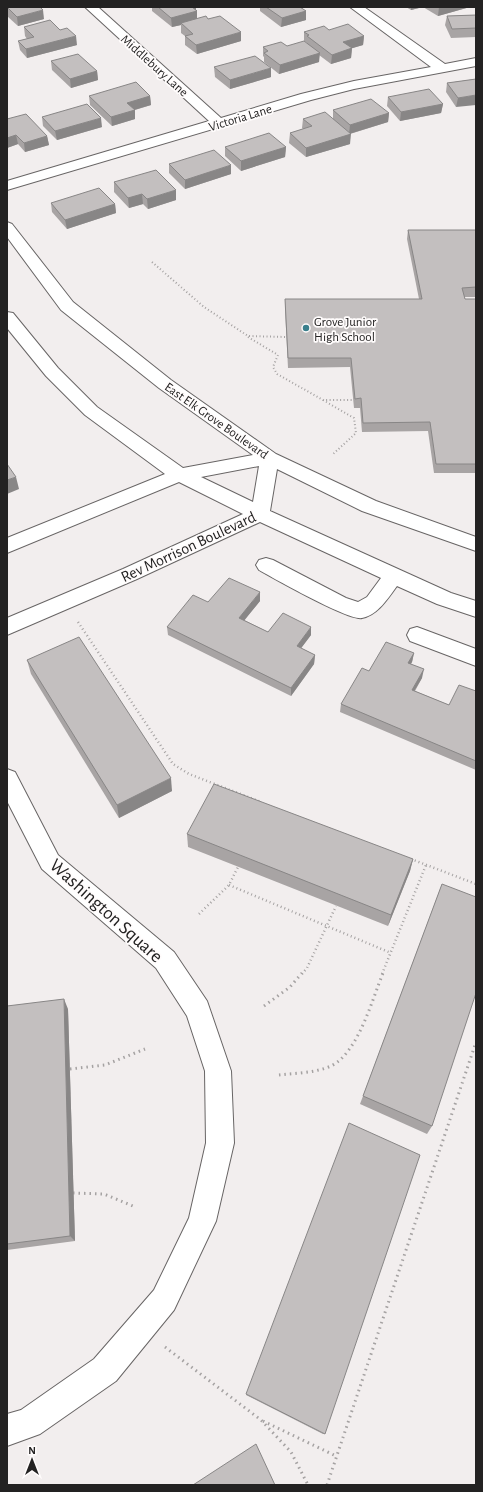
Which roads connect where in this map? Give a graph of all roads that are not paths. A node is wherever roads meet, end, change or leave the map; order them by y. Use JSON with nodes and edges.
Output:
{"nodes":[{"id":1,"x":91,"y":7,"type":"edge"},
{"id":2,"x":356,"y":7,"type":"edge"},
{"id":3,"x":476,"y":62,"type":"edge"},
{"id":4,"x":442,"y":68,"type":"junction"},
{"id":5,"x":219,"y":123,"type":"junction"},
{"id":6,"x":7,"y":186,"type":"edge"},
{"id":7,"x":7,"y":228,"type":"edge"},
{"id":8,"x":10,"y":325,"type":"edge"},
{"id":9,"x":270,"y":458,"type":"junction"},
{"id":10,"x":180,"y":475,"type":"junction"},
{"id":11,"x":260,"y":514,"type":"junction"},
{"id":12,"x":476,"y":544,"type":"edge"},
{"id":13,"x":7,"y":546,"type":"edge"},
{"id":14,"x":266,"y":565,"type":"dead end"},
{"id":15,"x":394,"y":576,"type":"junction"},
{"id":16,"x":476,"y":609,"type":"edge"},
{"id":17,"x":7,"y":627,"type":"edge"},
{"id":18,"x":416,"y":635,"type":"dead end"},
{"id":19,"x":476,"y":658,"type":"edge"},
{"id":20,"x":7,"y":779,"type":"edge"},
{"id":21,"x":7,"y":1430,"type":"edge"}],
"edges":[{"from":1,"to":5,"type":"street","name":"Middlebury Lane"},
{"from":2,"to":4,"type":"street"},
{"from":3,"to":4,"type":"street","name":"Victoria Lane"},
{"from":4,"to":5,"type":"street","name":"Victoria Lane"},
{"from":5,"to":6,"type":"street","name":"Victoria Lane"},
{"from":7,"to":9,"type":"street","name":"East Elk Grove Boulevard"},
{"from":8,"to":10,"type":"street"},
{"from":9,"to":10,"type":"street"},
{"from":9,"to":11,"type":"street","name":"Rev Morrison Boulevard"},
{"from":9,"to":12,"type":"street","name":"East Elk Grove Boulevard"},
{"from":10,"to":11,"type":"street"},
{"from":10,"to":13,"type":"street"},
{"from":11,"to":15,"type":"street"},
{"from":11,"to":17,"type":"street","name":"Rev Morrison Boulevard"},
{"from":14,"to":15,"type":"street"},
{"from":15,"to":16,"type":"street"},
{"from":18,"to":19,"type":"street"},
{"from":20,"to":21,"type":"street","name":"Washington Square"}]}
